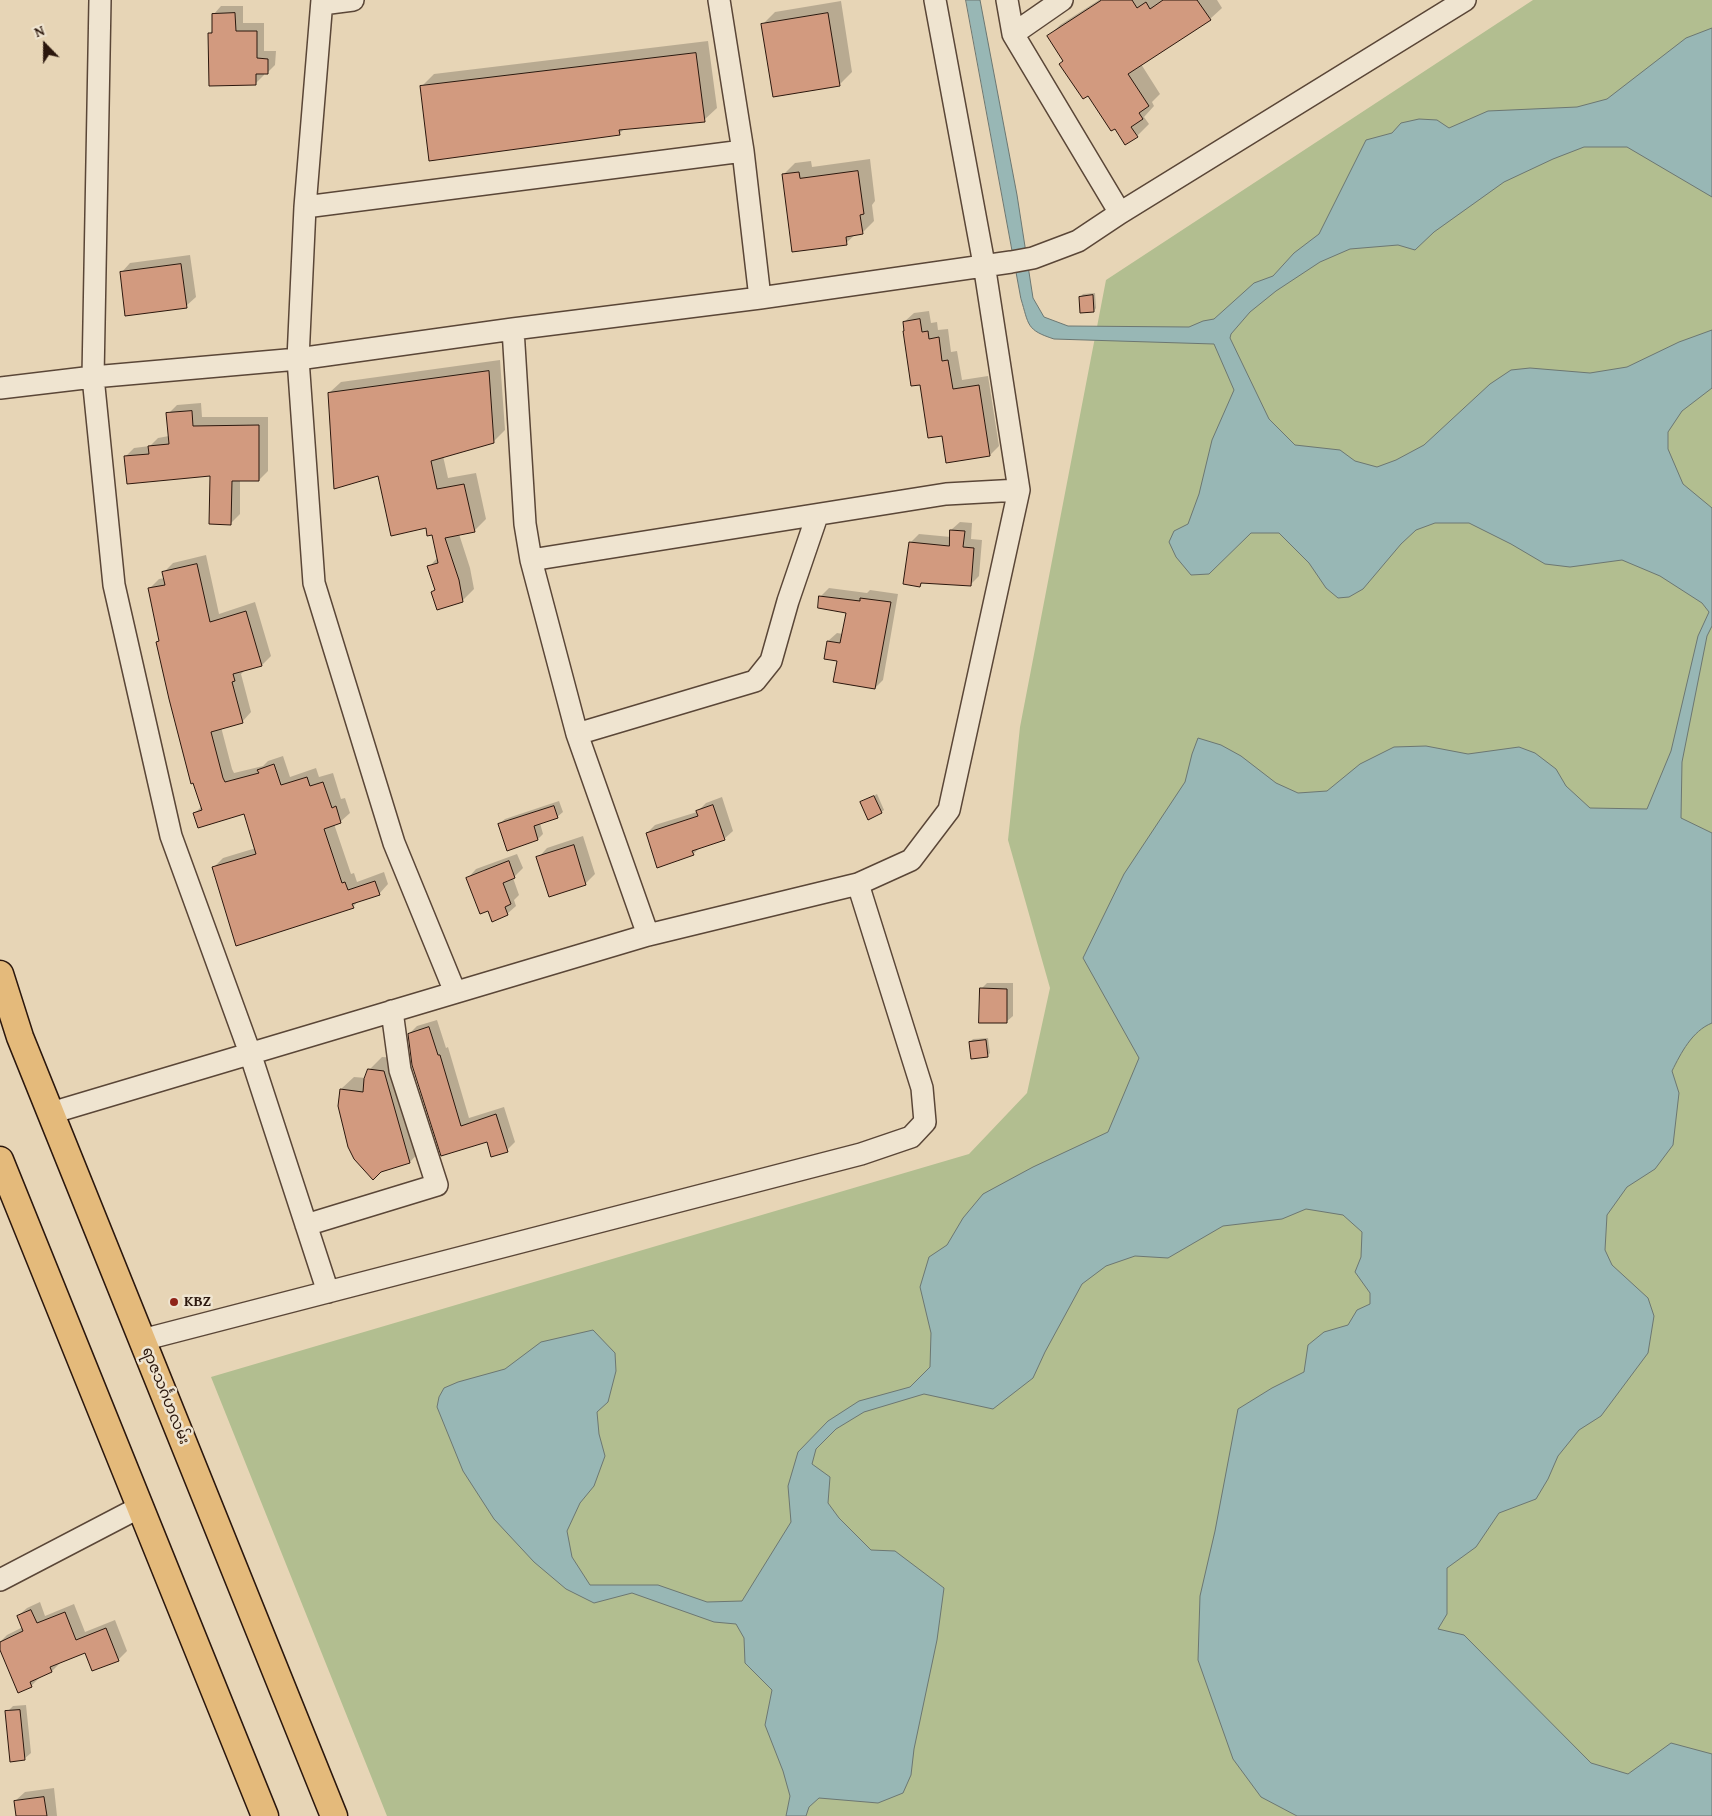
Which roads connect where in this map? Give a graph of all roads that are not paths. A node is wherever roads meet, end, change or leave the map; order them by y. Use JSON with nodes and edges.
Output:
{"nodes":[{"id":1,"x":100,"y":0,"type":"edge"},
{"id":2,"x":353,"y":0,"type":"edge"},
{"id":3,"x":719,"y":0,"type":"edge"},
{"id":4,"x":935,"y":0,"type":"edge"},
{"id":5,"x":1007,"y":0,"type":"edge"},
{"id":6,"x":1062,"y":0,"type":"edge"},
{"id":7,"x":1465,"y":0,"type":"edge"},
{"id":8,"x":322,"y":2,"type":"edge"},
{"id":9,"x":1013,"y":34,"type":"junction"},
{"id":10,"x":743,"y":151,"type":"junction"},
{"id":11,"x":306,"y":207,"type":"junction"},
{"id":12,"x":1120,"y":213,"type":"junction"},
{"id":13,"x":984,"y":264,"type":"junction"},
{"id":14,"x":760,"y":298,"type":"junction"},
{"id":15,"x":512,"y":329,"type":"junction"},
{"id":16,"x":298,"y":359,"type":"junction"},
{"id":17,"x":93,"y":378,"type":"junction"},
{"id":18,"x":0,"y":388,"type":"edge"},
{"id":19,"x":1019,"y":490,"type":"junction"},
{"id":20,"x":817,"y":516,"type":"junction"},
{"id":21,"x":531,"y":560,"type":"junction"},
{"id":22,"x":577,"y":734,"type":"junction"},
{"id":23,"x":858,"y":884,"type":"junction"},
{"id":24,"x":648,"y":935,"type":"junction"},
{"id":25,"x":0,"y":974,"type":"edge"},
{"id":26,"x":455,"y":992,"type":"junction"},
{"id":27,"x":392,"y":1011,"type":"junction"},
{"id":28,"x":250,"y":1053,"type":"junction"},
{"id":29,"x":51,"y":1114,"type":"junction"},
{"id":30,"x":0,"y":1160,"type":"edge"},
{"id":31,"x":306,"y":1225,"type":"junction"},
{"id":32,"x":328,"y":1292,"type":"junction"},
{"id":33,"x":142,"y":1340,"type":"junction"},
{"id":34,"x":140,"y":1507,"type":"junction"},
{"id":35,"x":0,"y":1580,"type":"edge"},
{"id":36,"x":265,"y":1816,"type":"edge"},
{"id":37,"x":334,"y":1816,"type":"edge"}],
"edges":[{"from":1,"to":17,"type":"street"},
{"from":2,"to":8,"type":"street"},
{"from":3,"to":10,"type":"street"},
{"from":4,"to":13,"type":"street"},
{"from":5,"to":9,"type":"street"},
{"from":6,"to":9,"type":"street"},
{"from":7,"to":12,"type":"street"},
{"from":8,"to":11,"type":"street"},
{"from":9,"to":12,"type":"street"},
{"from":10,"to":11,"type":"street"},
{"from":10,"to":14,"type":"street"},
{"from":11,"to":16,"type":"street"},
{"from":12,"to":13,"type":"street"},
{"from":13,"to":14,"type":"street"},
{"from":13,"to":19,"type":"street"},
{"from":14,"to":15,"type":"street"},
{"from":15,"to":16,"type":"street"},
{"from":15,"to":21,"type":"street"},
{"from":16,"to":17,"type":"street"},
{"from":16,"to":26,"type":"street"},
{"from":17,"to":18,"type":"street"},
{"from":17,"to":28,"type":"street"},
{"from":19,"to":20,"type":"street"},
{"from":19,"to":23,"type":"street"},
{"from":20,"to":21,"type":"street"},
{"from":20,"to":22,"type":"street"},
{"from":21,"to":22,"type":"street"},
{"from":22,"to":24,"type":"street"},
{"from":23,"to":24,"type":"street"},
{"from":23,"to":32,"type":"street"},
{"from":24,"to":26,"type":"street"},
{"from":25,"to":29,"type":"main road","name":"ရာဇသင်္ဂဟလမ်း"},
{"from":26,"to":27,"type":"street"},
{"from":27,"to":28,"type":"street"},
{"from":27,"to":31,"type":"street"},
{"from":28,"to":29,"type":"street"},
{"from":28,"to":31,"type":"street"},
{"from":29,"to":33,"type":"main road","name":"ရာဇသင်္ဂဟလမ်း"},
{"from":30,"to":34,"type":"main road"},
{"from":31,"to":32,"type":"street"},
{"from":32,"to":33,"type":"street"},
{"from":33,"to":37,"type":"main road","name":"ရာဇသင်္ဂဟလမ်း"},
{"from":34,"to":35,"type":"street"},
{"from":34,"to":36,"type":"main road"}]}
